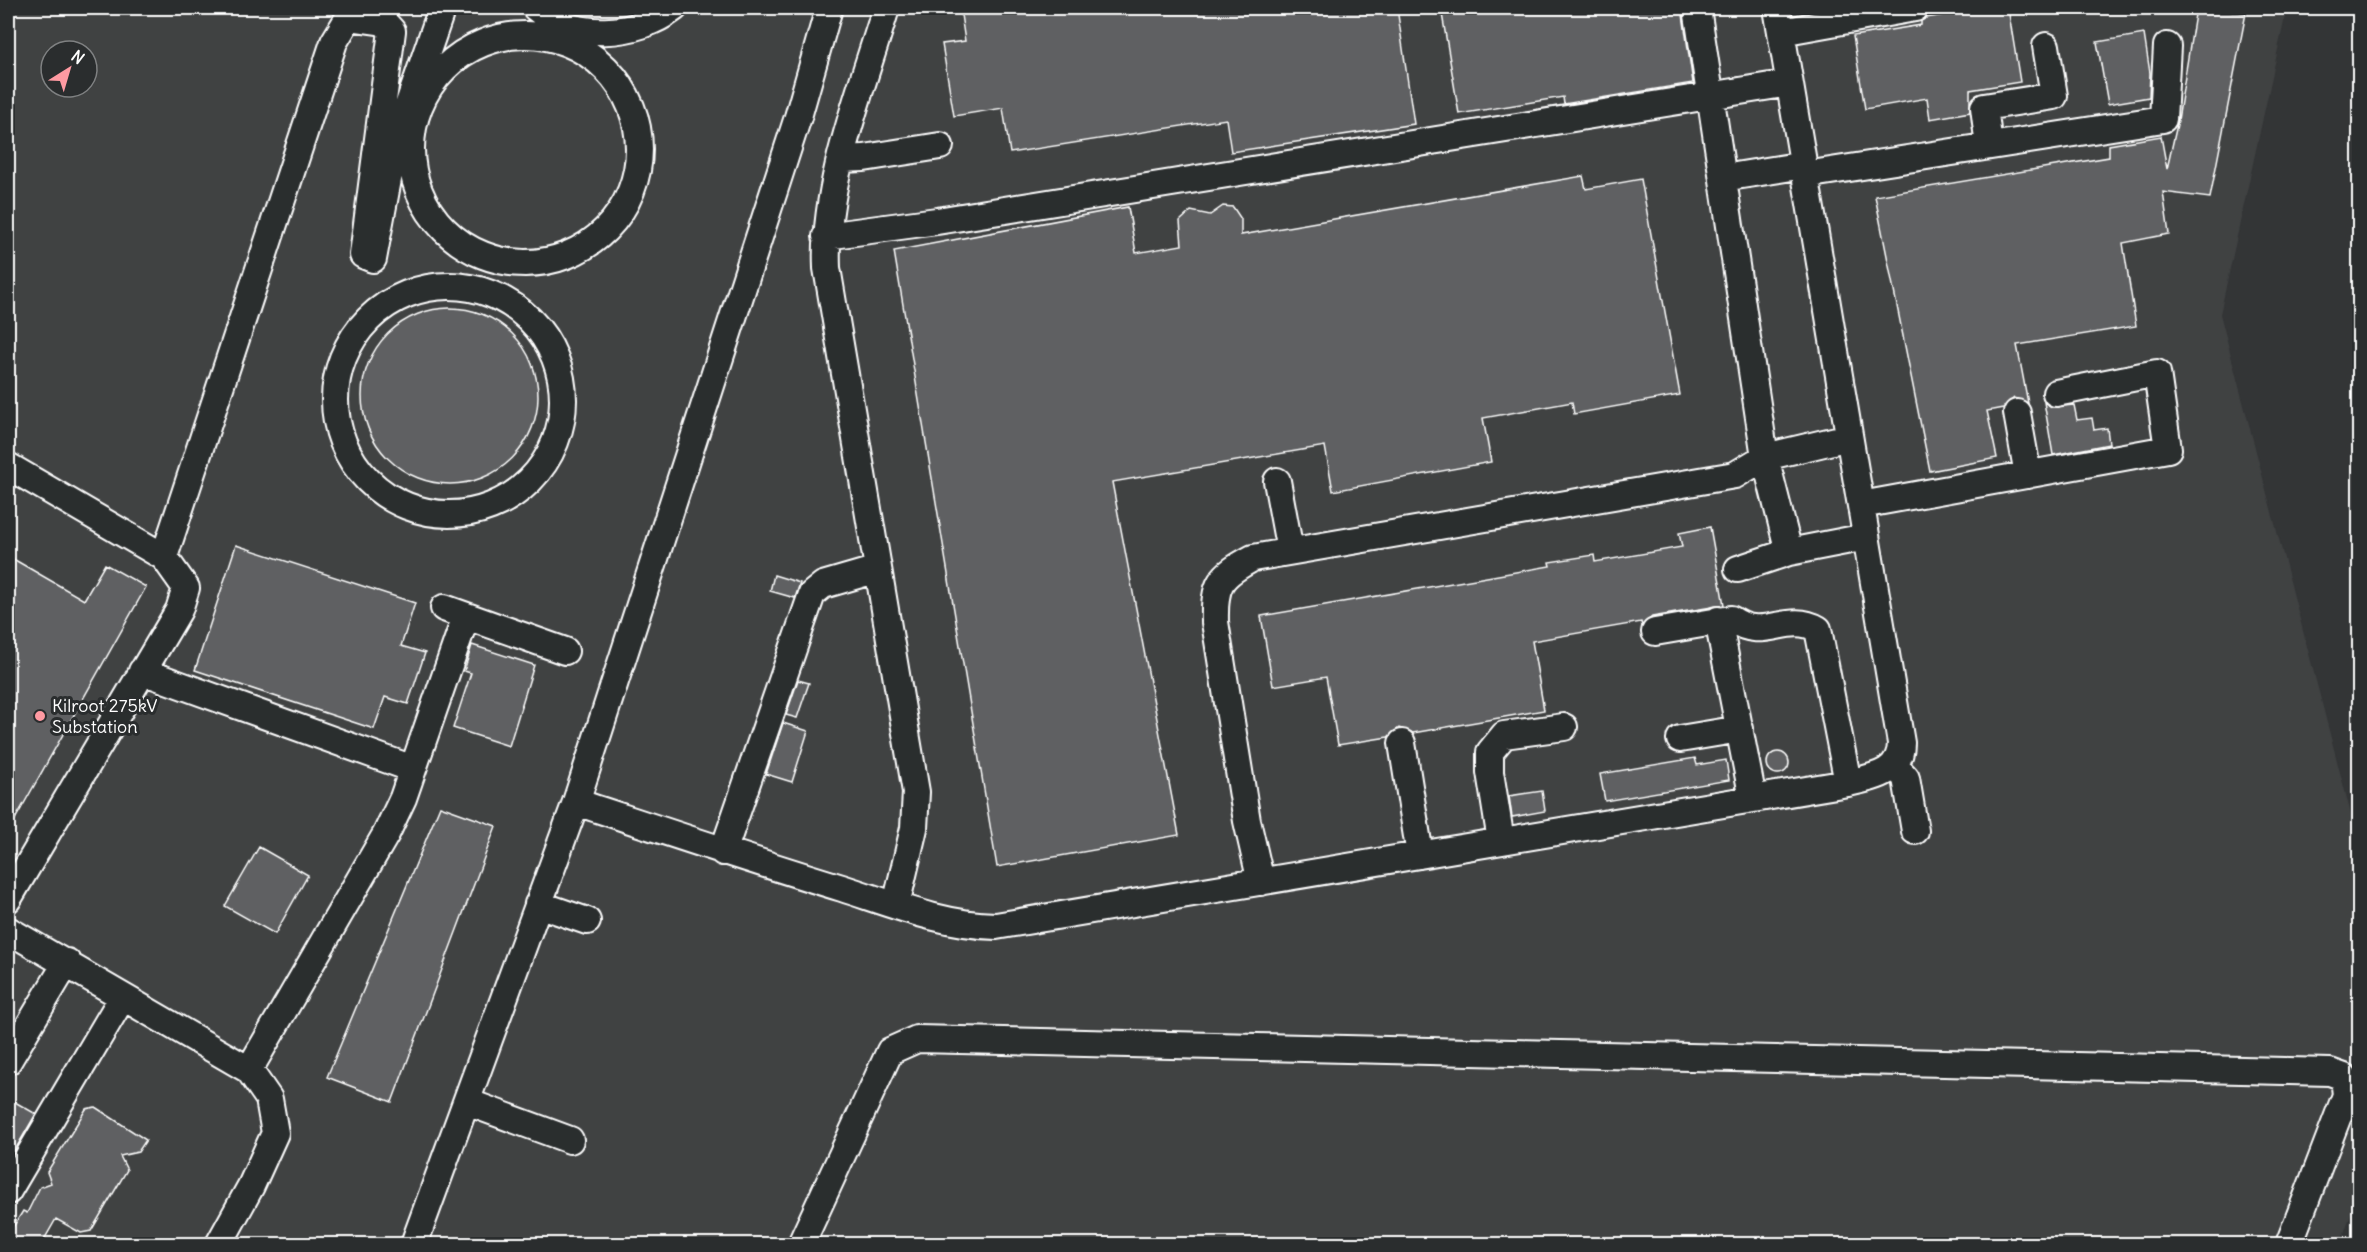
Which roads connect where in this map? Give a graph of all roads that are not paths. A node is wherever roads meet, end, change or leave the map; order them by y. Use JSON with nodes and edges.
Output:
{"nodes":[{"id":1,"x":442,"y":8,"type":"edge"},
{"id":2,"x":536,"y":8,"type":"edge"},
{"id":3,"x":674,"y":8,"type":"edge"},
{"id":4,"x":829,"y":8,"type":"edge"},
{"id":5,"x":886,"y":8,"type":"edge"},
{"id":6,"x":1697,"y":8,"type":"edge"},
{"id":7,"x":1915,"y":8,"type":"edge"},
{"id":8,"x":1855,"y":14,"type":"edge"},
{"id":9,"x":1779,"y":20,"type":"edge"},
{"id":10,"x":576,"y":37,"type":"junction"},
{"id":11,"x":2046,"y":46,"type":"dead end"},
{"id":12,"x":2167,"y":46,"type":"dead end"},
{"id":13,"x":1789,"y":83,"type":"junction"},
{"id":14,"x":1711,"y":95,"type":"junction"},
{"id":15,"x":413,"y":107,"type":"junction"},
{"id":16,"x":940,"y":146,"type":"dead end"},
{"id":17,"x":1989,"y":146,"type":"junction"},
{"id":18,"x":841,"y":159,"type":"junction"},
{"id":19,"x":1804,"y":170,"type":"junction"},
{"id":20,"x":1724,"y":178,"type":"junction"},
{"id":21,"x":826,"y":236,"type":"junction"},
{"id":22,"x":465,"y":247,"type":"junction"},
{"id":23,"x":459,"y":286,"type":"junction"},
{"id":24,"x":2056,"y":393,"type":"dead end"},
{"id":25,"x":2017,"y":413,"type":"dead end"},
{"id":26,"x":1849,"y":437,"type":"junction"},
{"id":27,"x":1765,"y":457,"type":"junction"},
{"id":28,"x":8,"y":466,"type":"edge"},
{"id":29,"x":2028,"y":475,"type":"junction"},
{"id":30,"x":1277,"y":481,"type":"dead end"},
{"id":31,"x":1861,"y":505,"type":"junction"},
{"id":32,"x":1866,"y":537,"type":"junction"},
{"id":33,"x":1290,"y":551,"type":"junction"},
{"id":34,"x":1789,"y":552,"type":"junction"},
{"id":35,"x":164,"y":557,"type":"junction"},
{"id":36,"x":878,"y":569,"type":"junction"},
{"id":37,"x":1738,"y":569,"type":"dead end"},
{"id":38,"x":1718,"y":620,"type":"junction"},
{"id":39,"x":1655,"y":632,"type":"dead end"},
{"id":40,"x":565,"y":651,"type":"dead end"},
{"id":41,"x":142,"y":671,"type":"junction"},
{"id":42,"x":1564,"y":728,"type":"dead end"},
{"id":43,"x":1740,"y":729,"type":"junction"},
{"id":44,"x":1680,"y":739,"type":"dead end"},
{"id":45,"x":1402,"y":743,"type":"dead end"},
{"id":46,"x":1894,"y":765,"type":"junction"},
{"id":47,"x":413,"y":769,"type":"junction"},
{"id":48,"x":1848,"y":783,"type":"junction"},
{"id":49,"x":1753,"y":799,"type":"junction"},
{"id":50,"x":576,"y":802,"type":"junction"},
{"id":51,"x":1915,"y":831,"type":"dead end"},
{"id":52,"x":1501,"y":841,"type":"junction"},
{"id":53,"x":723,"y":852,"type":"junction"},
{"id":54,"x":1420,"y":855,"type":"junction"},
{"id":55,"x":1261,"y":882,"type":"junction"},
{"id":56,"x":8,"y":899,"type":"edge"},
{"id":57,"x":538,"y":904,"type":"junction"},
{"id":58,"x":896,"y":905,"type":"junction"},
{"id":59,"x":587,"y":921,"type":"dead end"},
{"id":60,"x":8,"y":930,"type":"edge"},
{"id":61,"x":68,"y":962,"type":"junction"},
{"id":62,"x":123,"y":998,"type":"junction"},
{"id":63,"x":8,"y":1061,"type":"edge"},
{"id":64,"x":249,"y":1070,"type":"junction"},
{"id":65,"x":467,"y":1102,"type":"junction"},
{"id":66,"x":570,"y":1140,"type":"dead end"},
{"id":67,"x":8,"y":1191,"type":"edge"},
{"id":68,"x":416,"y":1239,"type":"edge"},
{"id":69,"x":219,"y":1245,"type":"edge"},
{"id":70,"x":801,"y":1245,"type":"edge"},
{"id":71,"x":2289,"y":1245,"type":"edge"}],
"edges":[{"from":1,"to":15,"type":"street"},
{"from":2,"to":10,"type":"street"},
{"from":3,"to":10,"type":"street"},
{"from":4,"to":50,"type":"street"},
{"from":5,"to":18,"type":"street"},
{"from":6,"to":14,"type":"street"},
{"from":7,"to":8,"type":"street"},
{"from":8,"to":9,"type":"street"},
{"from":9,"to":13,"type":"street"},
{"from":10,"to":15,"type":"street"},
{"from":10,"to":22,"type":"street"},
{"from":11,"to":17,"type":"street"},
{"from":12,"to":17,"type":"street"},
{"from":13,"to":14,"type":"street"},
{"from":13,"to":19,"type":"street"},
{"from":14,"to":20,"type":"street"},
{"from":14,"to":21,"type":"street"},
{"from":15,"to":22,"type":"street"},
{"from":15,"to":35,"type":"street"},
{"from":16,"to":18,"type":"street"},
{"from":17,"to":19,"type":"street"},
{"from":18,"to":21,"type":"street"},
{"from":19,"to":20,"type":"street"},
{"from":19,"to":26,"type":"street"},
{"from":20,"to":27,"type":"street"},
{"from":21,"to":36,"type":"street"},
{"from":22,"to":23,"type":"street"},
{"from":23,"to":23,"type":"street"},
{"from":24,"to":29,"type":"street"},
{"from":25,"to":29,"type":"street"},
{"from":26,"to":27,"type":"street"},
{"from":26,"to":31,"type":"street"},
{"from":27,"to":33,"type":"street"},
{"from":27,"to":34,"type":"street"},
{"from":28,"to":35,"type":"street"},
{"from":29,"to":31,"type":"street"},
{"from":30,"to":33,"type":"street"},
{"from":31,"to":32,"type":"street"},
{"from":32,"to":34,"type":"street"},
{"from":32,"to":46,"type":"street"},
{"from":33,"to":55,"type":"street"},
{"from":34,"to":37,"type":"street"},
{"from":35,"to":41,"type":"street"},
{"from":36,"to":53,"type":"street"},
{"from":36,"to":58,"type":"street"},
{"from":38,"to":39,"type":"street"},
{"from":38,"to":43,"type":"street"},
{"from":38,"to":48,"type":"street"},
{"from":40,"to":47,"type":"street"},
{"from":41,"to":47,"type":"street"},
{"from":41,"to":56,"type":"street"},
{"from":42,"to":52,"type":"street"},
{"from":43,"to":44,"type":"street"},
{"from":43,"to":49,"type":"street"},
{"from":45,"to":54,"type":"street"},
{"from":46,"to":48,"type":"street"},
{"from":46,"to":51,"type":"street"},
{"from":47,"to":64,"type":"street"},
{"from":48,"to":49,"type":"street"},
{"from":49,"to":52,"type":"street"},
{"from":50,"to":53,"type":"street"},
{"from":50,"to":57,"type":"street"},
{"from":52,"to":54,"type":"street"},
{"from":53,"to":58,"type":"street"},
{"from":54,"to":55,"type":"street"},
{"from":55,"to":58,"type":"street"},
{"from":57,"to":59,"type":"street"},
{"from":57,"to":65,"type":"street"},
{"from":60,"to":61,"type":"street"},
{"from":61,"to":62,"type":"street"},
{"from":61,"to":63,"type":"street"},
{"from":62,"to":64,"type":"street"},
{"from":62,"to":67,"type":"street"},
{"from":64,"to":69,"type":"street"},
{"from":65,"to":66,"type":"street"},
{"from":65,"to":68,"type":"street"},
{"from":70,"to":71,"type":"street"}]}
